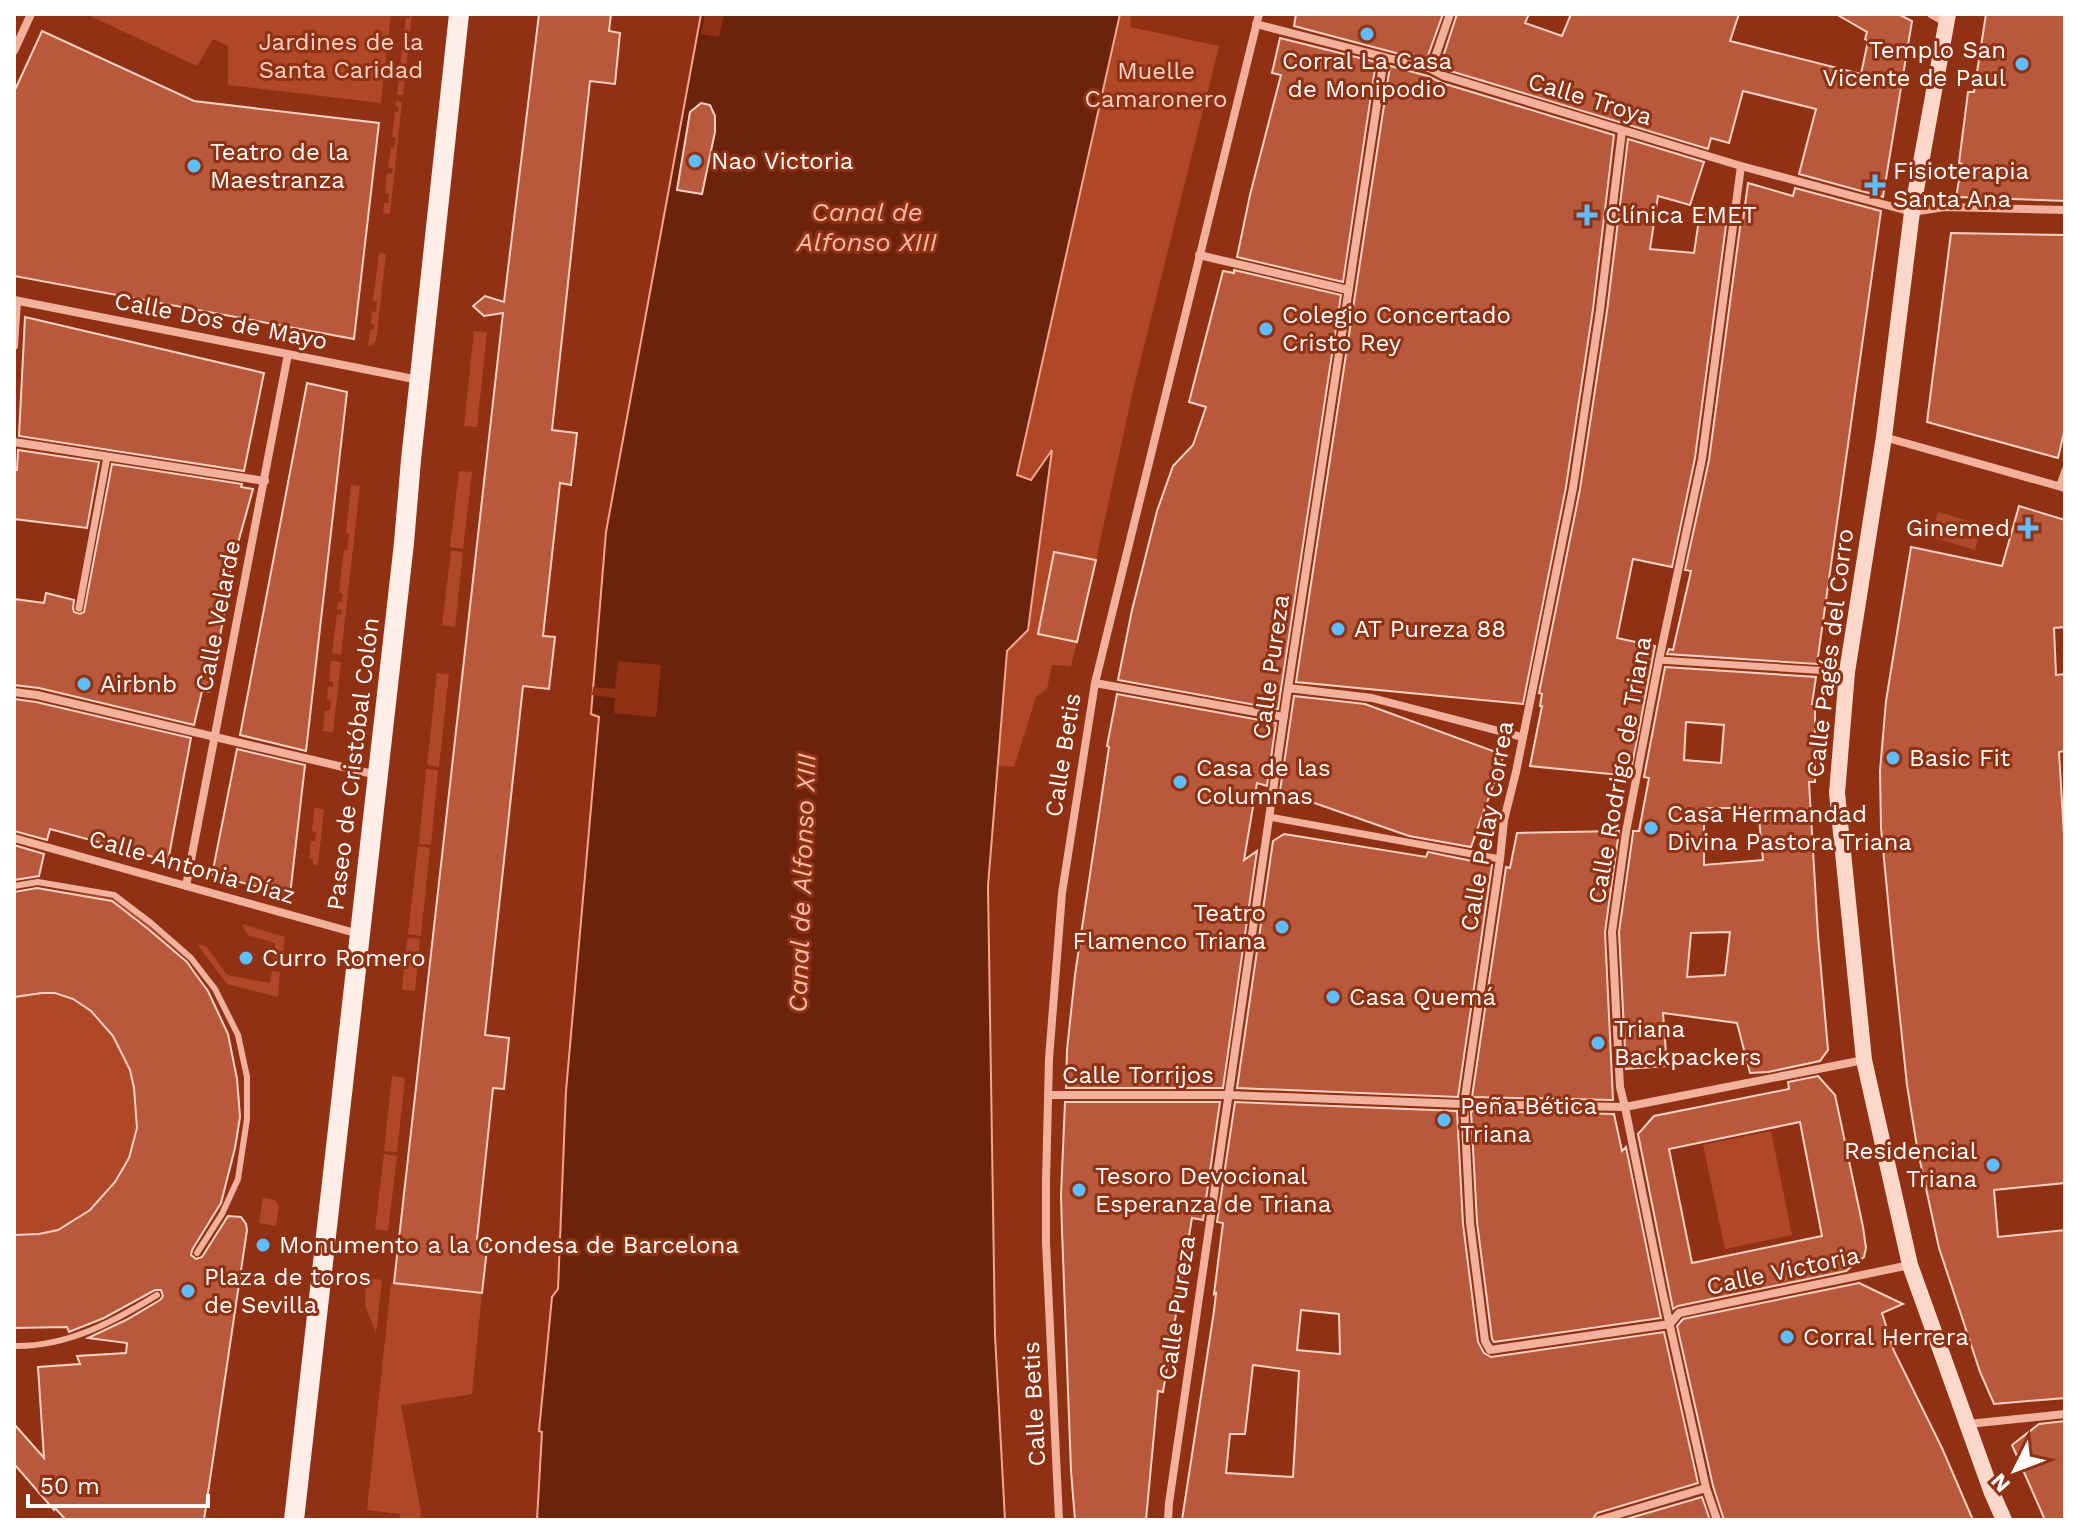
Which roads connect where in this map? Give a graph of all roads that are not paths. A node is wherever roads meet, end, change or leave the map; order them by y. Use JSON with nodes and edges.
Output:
{"nodes":[{"id":1,"x":31,"y":14,"type":"edge"},
{"id":2,"x":459,"y":14,"type":"edge"},
{"id":3,"x":1450,"y":14,"type":"edge"},
{"id":4,"x":1942,"y":17,"type":"edge"},
{"id":5,"x":1257,"y":19,"type":"edge"},
{"id":6,"x":14,"y":51,"type":"edge"},
{"id":7,"x":1384,"y":58,"type":"junction"},
{"id":8,"x":1431,"y":69,"type":"junction"},
{"id":9,"x":1622,"y":131,"type":"junction"},
{"id":10,"x":1741,"y":166,"type":"junction"},
{"id":11,"x":2065,"y":210,"type":"edge"},
{"id":12,"x":1912,"y":212,"type":"junction"},
{"id":13,"x":1199,"y":255,"type":"junction"},
{"id":14,"x":1348,"y":290,"type":"junction"},
{"id":15,"x":16,"y":301,"type":"edge"},
{"id":16,"x":14,"y":346,"type":"edge"},
{"id":17,"x":288,"y":354,"type":"junction"},
{"id":18,"x":420,"y":381,"type":"junction"},
{"id":19,"x":1884,"y":437,"type":"junction"},
{"id":20,"x":14,"y":442,"type":"edge"},
{"id":21,"x":107,"y":457,"type":"junction"},
{"id":22,"x":2065,"y":469,"type":"edge"},
{"id":23,"x":265,"y":481,"type":"junction"},
{"id":24,"x":2062,"y":487,"type":"edge"},
{"id":25,"x":79,"y":608,"type":"dead end"},
{"id":26,"x":1659,"y":660,"type":"junction"},
{"id":27,"x":1847,"y":672,"type":"junction"},
{"id":28,"x":1095,"y":683,"type":"junction"},
{"id":29,"x":1288,"y":688,"type":"junction"},
{"id":30,"x":14,"y":692,"type":"edge"},
{"id":31,"x":1284,"y":717,"type":"junction"},
{"id":32,"x":215,"y":736,"type":"junction"},
{"id":33,"x":1522,"y":737,"type":"junction"},
{"id":34,"x":378,"y":775,"type":"junction"},
{"id":35,"x":1269,"y":817,"type":"junction"},
{"id":36,"x":14,"y":838,"type":"edge"},
{"id":37,"x":1500,"y":859,"type":"junction"},
{"id":38,"x":14,"y":886,"type":"edge"},
{"id":39,"x":186,"y":886,"type":"junction"},
{"id":40,"x":359,"y":934,"type":"junction"},
{"id":41,"x":1864,"y":1060,"type":"junction"},
{"id":42,"x":1048,"y":1095,"type":"junction"},
{"id":43,"x":1228,"y":1095,"type":"junction"},
{"id":44,"x":1464,"y":1104,"type":"junction"},
{"id":45,"x":1625,"y":1107,"type":"junction"},
{"id":46,"x":197,"y":1253,"type":"dead end"},
{"id":47,"x":1910,"y":1265,"type":"junction"},
{"id":48,"x":157,"y":1295,"type":"dead end"},
{"id":49,"x":1670,"y":1324,"type":"junction"},
{"id":50,"x":14,"y":1346,"type":"edge"},
{"id":51,"x":2065,"y":1414,"type":"edge"},
{"id":52,"x":1968,"y":1424,"type":"junction"},
{"id":53,"x":1706,"y":1488,"type":"junction"},
{"id":54,"x":294,"y":1520,"type":"edge"},
{"id":55,"x":1059,"y":1520,"type":"edge"},
{"id":56,"x":1168,"y":1520,"type":"edge"},
{"id":57,"x":1599,"y":1520,"type":"edge"},
{"id":58,"x":1717,"y":1520,"type":"edge"},
{"id":59,"x":2004,"y":1520,"type":"edge"}],
"edges":[{"from":1,"to":6,"type":"street"},
{"from":2,"to":18,"type":"main road","name":"Paseo de Cristóbal Colón"},
{"from":3,"to":8,"type":"street"},
{"from":4,"to":12,"type":"main road","name":"Calle Pagés del Corro"},
{"from":5,"to":7,"type":"street","name":"Calle Troya"},
{"from":5,"to":13,"type":"street","name":"Calle Betis"},
{"from":7,"to":8,"type":"street","name":"Calle Troya"},
{"from":7,"to":14,"type":"street","name":"Calle Pureza"},
{"from":8,"to":9,"type":"street","name":"Calle Troya"},
{"from":9,"to":10,"type":"street","name":"Calle Troya"},
{"from":9,"to":33,"type":"street","name":"Calle Pelay Correa"},
{"from":10,"to":12,"type":"street","name":"Calle Troya"},
{"from":10,"to":26,"type":"street","name":"Calle Rodrigo de Triana"},
{"from":11,"to":12,"type":"street"},
{"from":12,"to":19,"type":"main road","name":"Calle Pagés del Corro"},
{"from":13,"to":14,"type":"street"},
{"from":13,"to":28,"type":"street","name":"Calle Betis"},
{"from":14,"to":29,"type":"street","name":"Calle Pureza"},
{"from":15,"to":16,"type":"street"},
{"from":15,"to":17,"type":"street","name":"Calle Dos de Mayo"},
{"from":17,"to":18,"type":"street","name":"Calle Dos de Mayo"},
{"from":17,"to":23,"type":"street","name":"Calle Velarde"},
{"from":18,"to":34,"type":"main road","name":"Paseo de Cristóbal Colón"},
{"from":19,"to":24,"type":"street"},
{"from":19,"to":27,"type":"main road","name":"Calle Pagés del Corro"},
{"from":20,"to":21,"type":"street"},
{"from":21,"to":23,"type":"street"},
{"from":21,"to":25,"type":"street"},
{"from":22,"to":24,"type":"lane"},
{"from":23,"to":32,"type":"street","name":"Calle Velarde"},
{"from":26,"to":27,"type":"street"},
{"from":26,"to":45,"type":"street","name":"Calle Rodrigo de Triana"},
{"from":27,"to":41,"type":"main road","name":"Calle Pagés del Corro"},
{"from":28,"to":31,"type":"street"},
{"from":28,"to":42,"type":"street","name":"Calle Betis"},
{"from":29,"to":31,"type":"street","name":"Calle Pureza"},
{"from":29,"to":33,"type":"street"},
{"from":30,"to":32,"type":"street"},
{"from":31,"to":35,"type":"street","name":"Calle Pureza"},
{"from":32,"to":34,"type":"street"},
{"from":32,"to":39,"type":"street","name":"Calle Velarde"},
{"from":33,"to":37,"type":"street","name":"Calle Pelay Correa"},
{"from":34,"to":40,"type":"main road","name":"Paseo de Cristóbal Colón"},
{"from":35,"to":37,"type":"street"},
{"from":35,"to":43,"type":"street","name":"Calle Pureza"},
{"from":36,"to":39,"type":"street","name":"Calle Antonia Díaz"},
{"from":37,"to":44,"type":"street","name":"Calle Pelay Correa"},
{"from":38,"to":46,"type":"lane"},
{"from":39,"to":40,"type":"street","name":"Calle Antonia Díaz"},
{"from":40,"to":54,"type":"main road","name":"Paseo de Cristóbal Colón"},
{"from":41,"to":45,"type":"street","name":"Calle Torrijos"},
{"from":41,"to":47,"type":"main road","name":"Calle Pagés del Corro"},
{"from":42,"to":43,"type":"street","name":"Calle Torrijos"},
{"from":42,"to":55,"type":"street","name":"Calle Betis"},
{"from":43,"to":44,"type":"street","name":"Calle Torrijos"},
{"from":43,"to":56,"type":"street","name":"Calle Pureza"},
{"from":44,"to":45,"type":"street","name":"Calle Torrijos"},
{"from":44,"to":49,"type":"street","name":"Calle Pelay Correa"},
{"from":45,"to":49,"type":"street","name":"Calle Rodrigo de Triana"},
{"from":47,"to":49,"type":"street","name":"Calle Victoria"},
{"from":47,"to":52,"type":"main road","name":"Calle Pagés del Corro"},
{"from":48,"to":50,"type":"lane"},
{"from":49,"to":53,"type":"street","name":"Calle Rodrigo de Triana"},
{"from":51,"to":52,"type":"street"},
{"from":52,"to":59,"type":"main road","name":"Calle Pagés del Corro"},
{"from":53,"to":57,"type":"street"},
{"from":53,"to":58,"type":"street","name":"Calle Rodrigo de Triana"}]}
